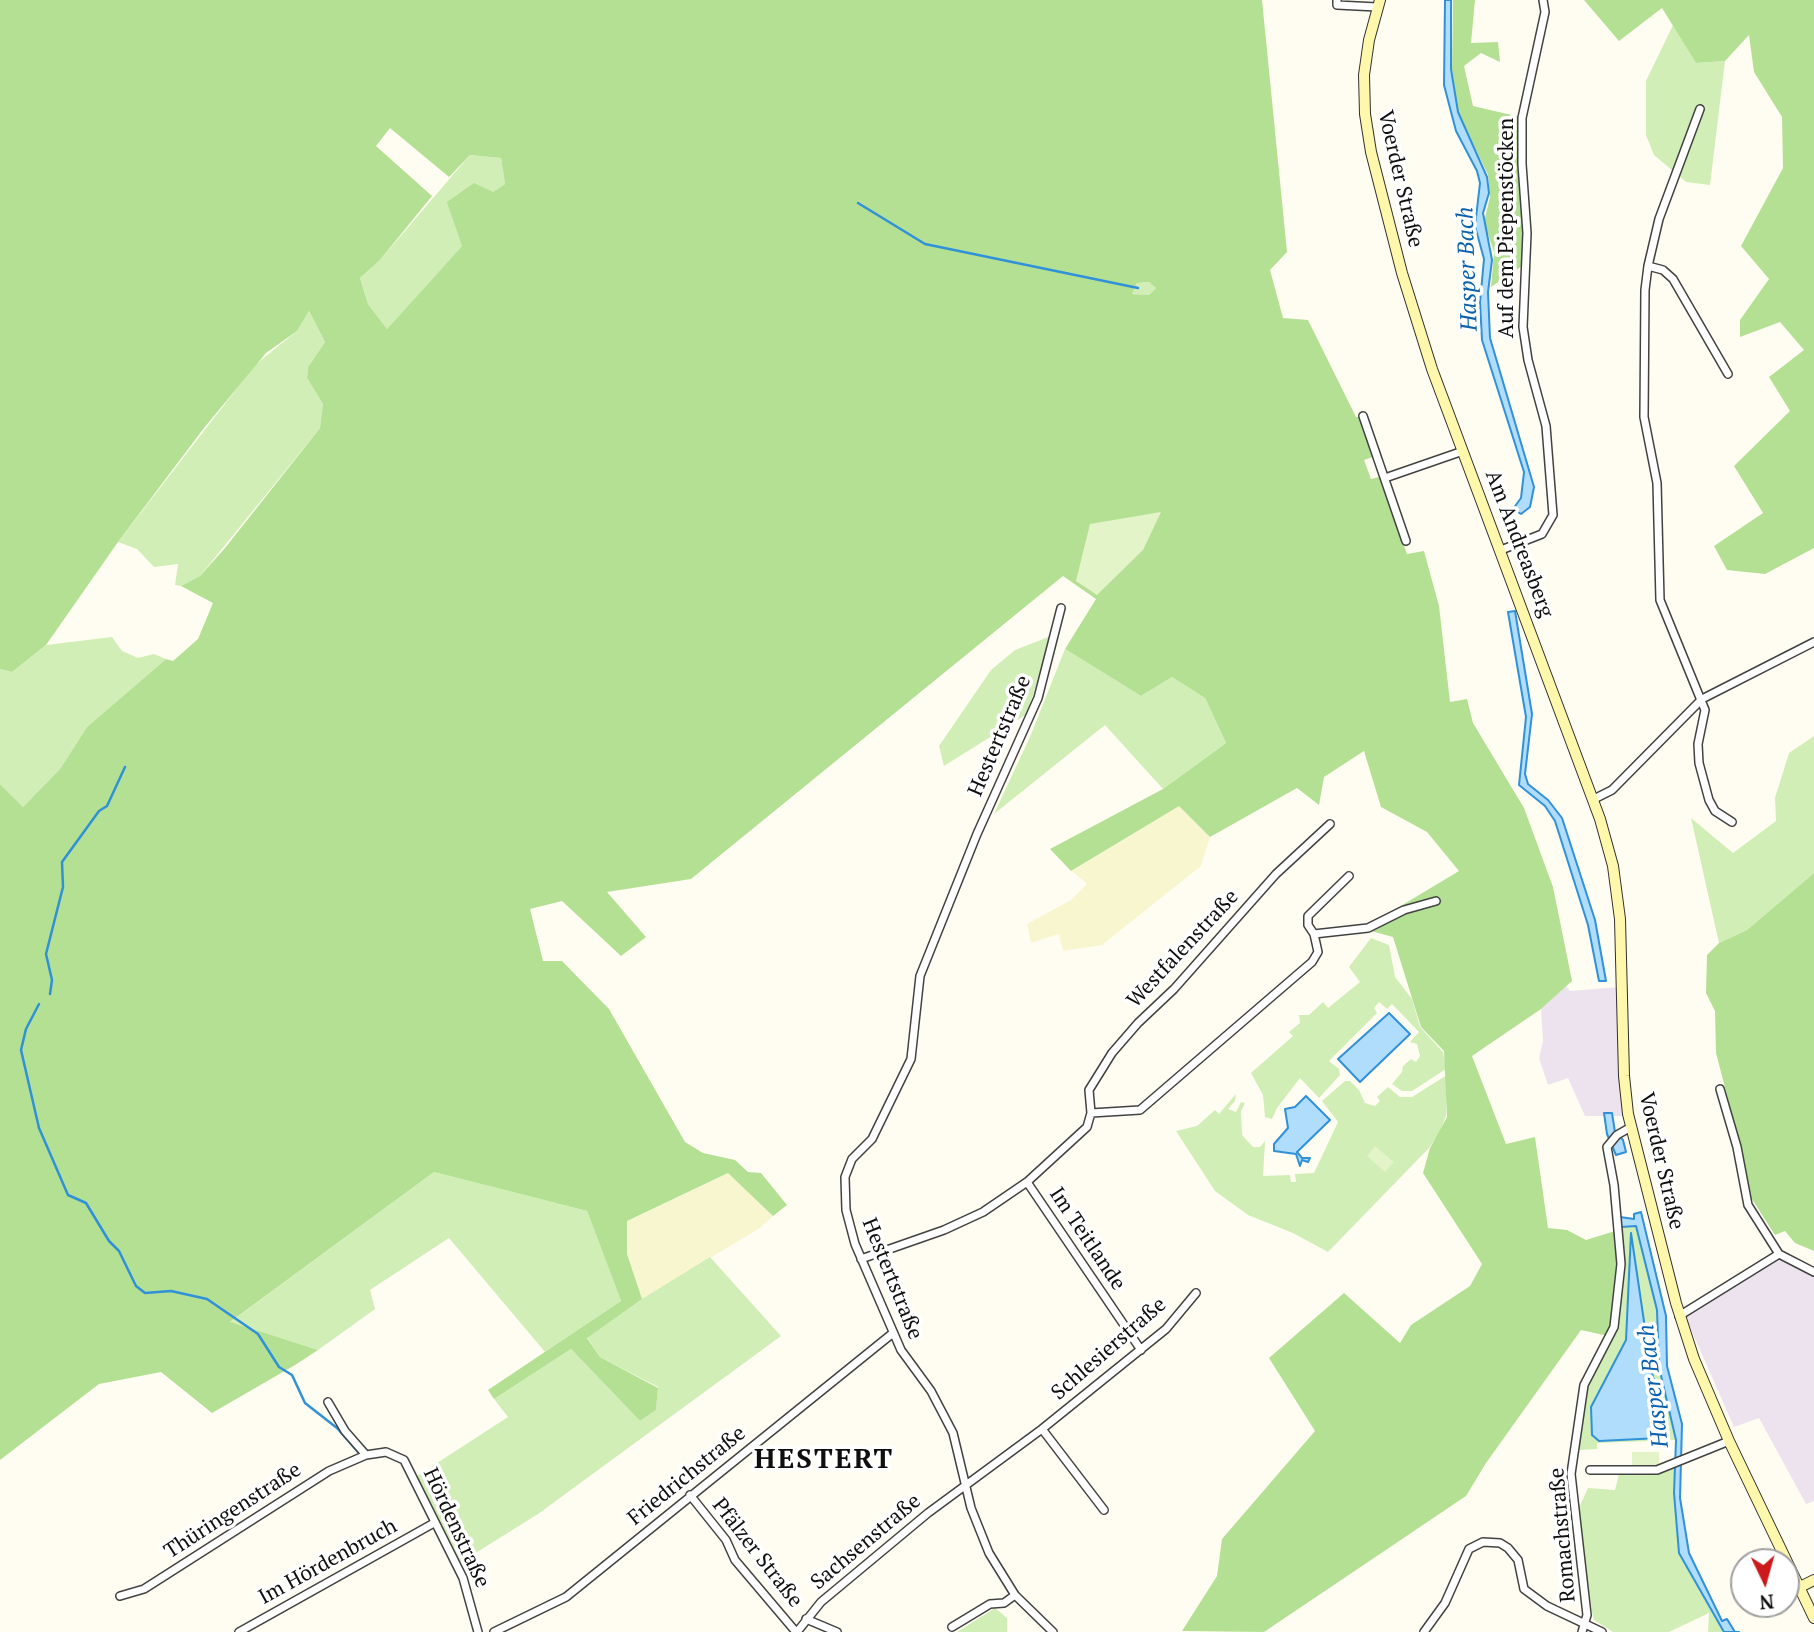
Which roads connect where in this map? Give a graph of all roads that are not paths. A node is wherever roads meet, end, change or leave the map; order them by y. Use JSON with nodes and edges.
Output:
{"nodes":[{"id":1,"x":1337,"y":0,"type":"edge"},
{"id":2,"x":1544,"y":0,"type":"edge"},
{"id":3,"x":1379,"y":4,"type":"edge"},
{"id":4,"x":1700,"y":109,"type":"dead end"},
{"id":5,"x":1648,"y":266,"type":"junction"},
{"id":6,"x":1415,"y":316,"type":"joint"},
{"id":7,"x":1728,"y":374,"type":"dead end"},
{"id":8,"x":1363,"y":416,"type":"dead end"},
{"id":9,"x":1463,"y":451,"type":"junction"},
{"id":10,"x":1385,"y":478,"type":"junction"},
{"id":11,"x":1406,"y":541,"type":"dead end"},
{"id":12,"x":1501,"y":550,"type":"junction"},
{"id":13,"x":1061,"y":608,"type":"dead end"},
{"id":14,"x":1814,"y":642,"type":"edge"},
{"id":15,"x":1539,"y":651,"type":"joint"},
{"id":16,"x":1702,"y":699,"type":"junction"},
{"id":17,"x":1594,"y":799,"type":"junction"},
{"id":18,"x":1732,"y":822,"type":"dead end"},
{"id":19,"x":1330,"y":824,"type":"dead end"},
{"id":20,"x":1349,"y":876,"type":"dead end"},
{"id":21,"x":1436,"y":901,"type":"dead end"},
{"id":22,"x":1314,"y":934,"type":"junction"},
{"id":23,"x":1720,"y":1090,"type":"dead end"},
{"id":24,"x":1091,"y":1113,"type":"junction"},
{"id":25,"x":1631,"y":1128,"type":"junction"},
{"id":26,"x":1027,"y":1182,"type":"junction"},
{"id":27,"x":1779,"y":1254,"type":"junction"},
{"id":28,"x":861,"y":1259,"type":"junction"},
{"id":29,"x":1814,"y":1272,"type":"edge"},
{"id":30,"x":1196,"y":1293,"type":"dead end"},
{"id":31,"x":1679,"y":1315,"type":"junction"},
{"id":32,"x":893,"y":1333,"type":"junction"},
{"id":33,"x":1141,"y":1350,"type":"junction"},
{"id":34,"x":328,"y":1402,"type":"dead end"},
{"id":35,"x":1042,"y":1429,"type":"junction"},
{"id":36,"x":1729,"y":1441,"type":"junction"},
{"id":37,"x":366,"y":1455,"type":"junction"},
{"id":38,"x":1590,"y":1470,"type":"dead end"},
{"id":39,"x":965,"y":1486,"type":"junction"},
{"id":40,"x":690,"y":1495,"type":"junction"},
{"id":41,"x":1104,"y":1510,"type":"dead end"},
{"id":42,"x":434,"y":1523,"type":"junction"},
{"id":43,"x":1781,"y":1548,"type":"edge"},
{"id":44,"x":1814,"y":1580,"type":"edge"},
{"id":45,"x":1800,"y":1587,"type":"joint"},
{"id":46,"x":1015,"y":1595,"type":"junction"},
{"id":47,"x":120,"y":1596,"type":"dead end"},
{"id":48,"x":1814,"y":1618,"type":"edge"},
{"id":49,"x":806,"y":1619,"type":"junction"},
{"id":50,"x":952,"y":1627,"type":"dead end"},
{"id":51,"x":1584,"y":1628,"type":"edge"},
{"id":52,"x":239,"y":1632,"type":"edge"},
{"id":53,"x":478,"y":1632,"type":"edge"},
{"id":54,"x":494,"y":1632,"type":"edge"},
{"id":55,"x":797,"y":1632,"type":"edge"},
{"id":56,"x":837,"y":1632,"type":"edge"},
{"id":57,"x":1053,"y":1632,"type":"edge"},
{"id":58,"x":1424,"y":1632,"type":"edge"},
{"id":59,"x":1602,"y":1632,"type":"edge"}],
"edges":[{"from":1,"to":3,"type":"street","name":"Voerder Straße"},
{"from":2,"to":12,"type":"street","name":"Auf dem Piepenstöcken"},
{"from":3,"to":6,"type":"main road","name":"Voerder Straße"},
{"from":4,"to":5,"type":"street"},
{"from":5,"to":7,"type":"street"},
{"from":5,"to":16,"type":"street"},
{"from":6,"to":9,"type":"main road","name":"Am Andreasberg"},
{"from":8,"to":10,"type":"street"},
{"from":9,"to":10,"type":"street","name":"Am Andreasberg"},
{"from":9,"to":12,"type":"main road","name":"Am Andreasberg"},
{"from":10,"to":11,"type":"street"},
{"from":12,"to":15,"type":"main road","name":"Am Andreasberg"},
{"from":13,"to":28,"type":"street","name":"Hestertstraße"},
{"from":14,"to":16,"type":"street"},
{"from":15,"to":17,"type":"main road","name":"Voerder Straße"},
{"from":16,"to":17,"type":"street"},
{"from":16,"to":18,"type":"street"},
{"from":17,"to":25,"type":"main road","name":"Voerder Straße"},
{"from":19,"to":24,"type":"street","name":"Westfalenstraße"},
{"from":20,"to":22,"type":"street"},
{"from":21,"to":22,"type":"street"},
{"from":22,"to":24,"type":"street"},
{"from":23,"to":27,"type":"street"},
{"from":24,"to":26,"type":"street","name":"Westfalenstraße"},
{"from":25,"to":31,"type":"main road","name":"Voerder Straße"},
{"from":25,"to":51,"type":"street","name":"Romachstraße"},
{"from":26,"to":28,"type":"street","name":"Westfalenstraße"},
{"from":26,"to":33,"type":"street","name":"Im Teitlande"},
{"from":27,"to":29,"type":"street"},
{"from":27,"to":31,"type":"street"},
{"from":28,"to":32,"type":"street","name":"Hestertstraße"},
{"from":30,"to":33,"type":"street","name":"Schlesierstraße"},
{"from":31,"to":36,"type":"main road","name":"Voerder Straße"},
{"from":32,"to":39,"type":"street","name":"Hestertstraße"},
{"from":32,"to":40,"type":"street","name":"Friedrichstraße"},
{"from":33,"to":35,"type":"street","name":"Schlesierstraße"},
{"from":34,"to":37,"type":"street"},
{"from":35,"to":39,"type":"street","name":"Schlesierstraße"},
{"from":35,"to":41,"type":"street"},
{"from":36,"to":38,"type":"street","name":"Romachstraße"},
{"from":36,"to":43,"type":"main road","name":"Voerder Straße"},
{"from":37,"to":42,"type":"street","name":"Hördenstraße"},
{"from":37,"to":47,"type":"street","name":"Thüringenstraße"},
{"from":39,"to":46,"type":"street","name":"Hestertstraße"},
{"from":39,"to":49,"type":"street","name":"Sachsenstraße"},
{"from":40,"to":54,"type":"street","name":"Friedrichstraße"},
{"from":40,"to":55,"type":"street","name":"Pfälzer Straße"},
{"from":42,"to":52,"type":"street","name":"Im Hördenbruch"},
{"from":42,"to":53,"type":"street","name":"Hördenstraße"},
{"from":44,"to":45,"type":"main road"},
{"from":45,"to":48,"type":"main road","name":"Voerder Straße"},
{"from":46,"to":50,"type":"street"},
{"from":46,"to":57,"type":"street","name":"Hestertstraße"},
{"from":49,"to":55,"type":"street","name":"Sachsenstraße"},
{"from":49,"to":56,"type":"street","name":"Pfälzer Straße"},
{"from":51,"to":58,"type":"street","name":"Romachstraße"},
{"from":51,"to":59,"type":"street"}]}
